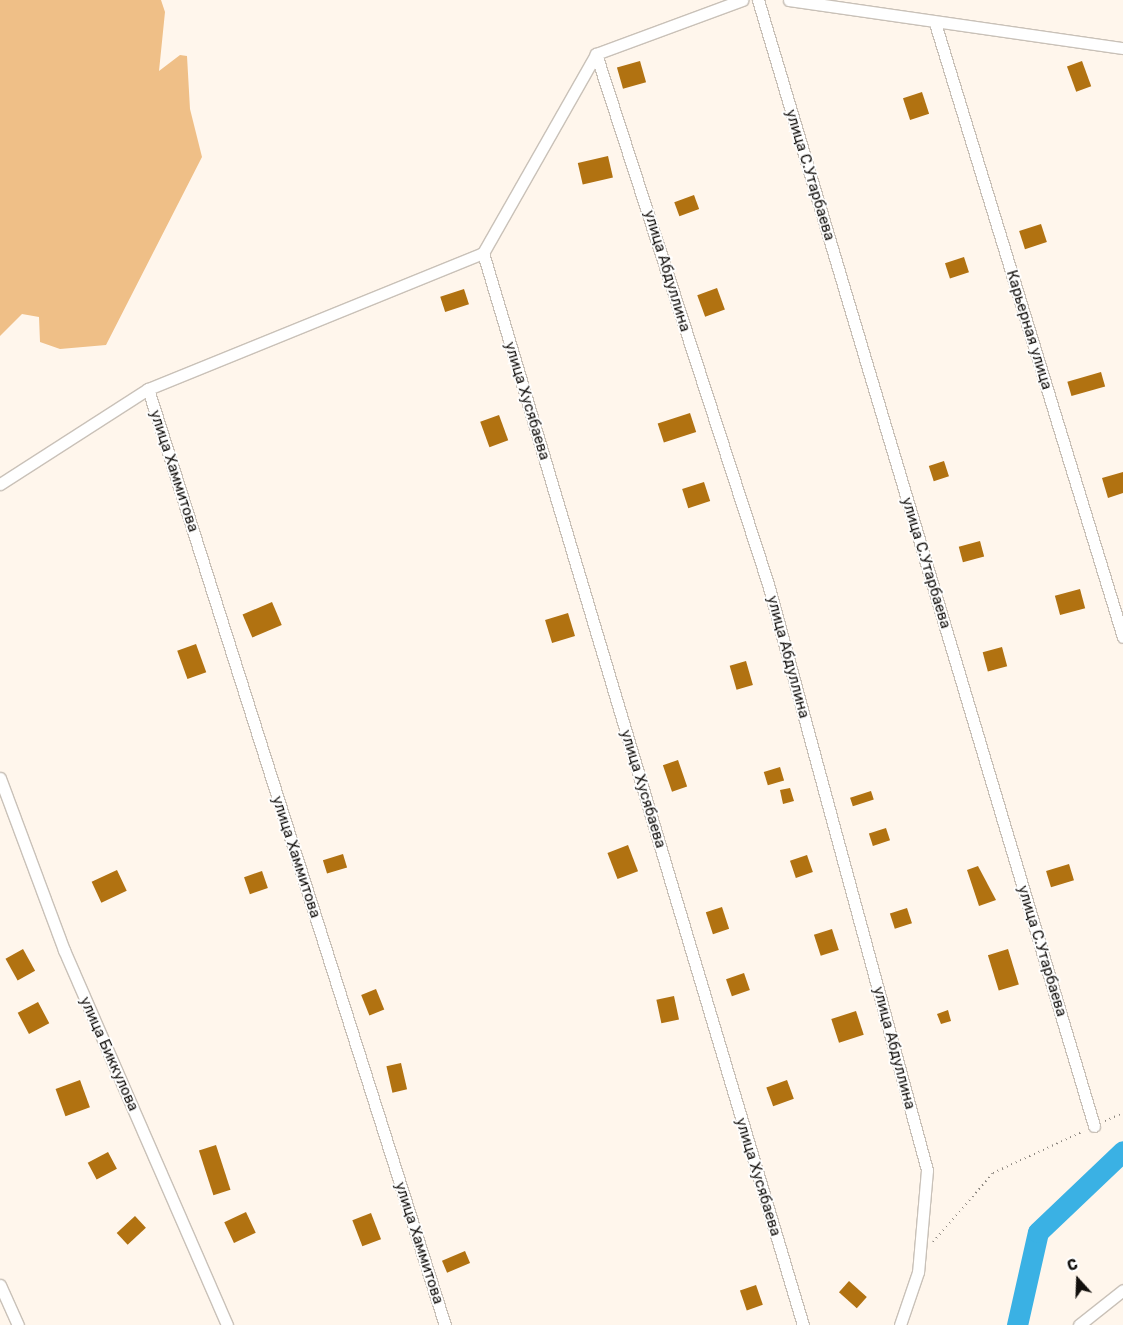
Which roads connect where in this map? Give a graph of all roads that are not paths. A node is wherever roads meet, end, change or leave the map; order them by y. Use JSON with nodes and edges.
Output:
{"nodes":[{"id":1,"x":742,"y":0,"type":"edge"},
{"id":2,"x":758,"y":0,"type":"edge"},
{"id":3,"x":789,"y":0,"type":"edge"},
{"id":4,"x":935,"y":23,"type":"junction"},
{"id":5,"x":1122,"y":51,"type":"edge"},
{"id":6,"x":596,"y":54,"type":"junction"},
{"id":7,"x":483,"y":253,"type":"junction"},
{"id":8,"x":148,"y":389,"type":"junction"},
{"id":9,"x":0,"y":484,"type":"edge"},
{"id":10,"x":1123,"y":637,"type":"edge"},
{"id":11,"x":0,"y":778,"type":"edge"},
{"id":12,"x":1094,"y":1126,"type":"road end"},
{"id":13,"x":0,"y":1285,"type":"edge"},
{"id":14,"x":1123,"y":1290,"type":"edge"},
{"id":15,"x":18,"y":1325,"type":"edge"},
{"id":16,"x":228,"y":1325,"type":"edge"},
{"id":17,"x":445,"y":1325,"type":"edge"},
{"id":18,"x":803,"y":1325,"type":"edge"},
{"id":19,"x":900,"y":1325,"type":"edge"},
{"id":20,"x":1079,"y":1325,"type":"edge"}],
"edges":[{"from":1,"to":6,"type":"street"},
{"from":2,"to":12,"type":"street","name":"улица С.Утарбаева"},
{"from":3,"to":4,"type":"street"},
{"from":4,"to":5,"type":"street"},
{"from":4,"to":10,"type":"street","name":"Карьерная улица"},
{"from":6,"to":7,"type":"street"},
{"from":6,"to":19,"type":"street","name":"улица Абдуллина"},
{"from":7,"to":8,"type":"street"},
{"from":7,"to":18,"type":"street","name":"улица Хусябаева"},
{"from":8,"to":9,"type":"street"},
{"from":8,"to":17,"type":"street","name":"улица Хаммитова"},
{"from":11,"to":16,"type":"street","name":"улица Биккулова"},
{"from":13,"to":15,"type":"street"},
{"from":14,"to":20,"type":"street"}]}
